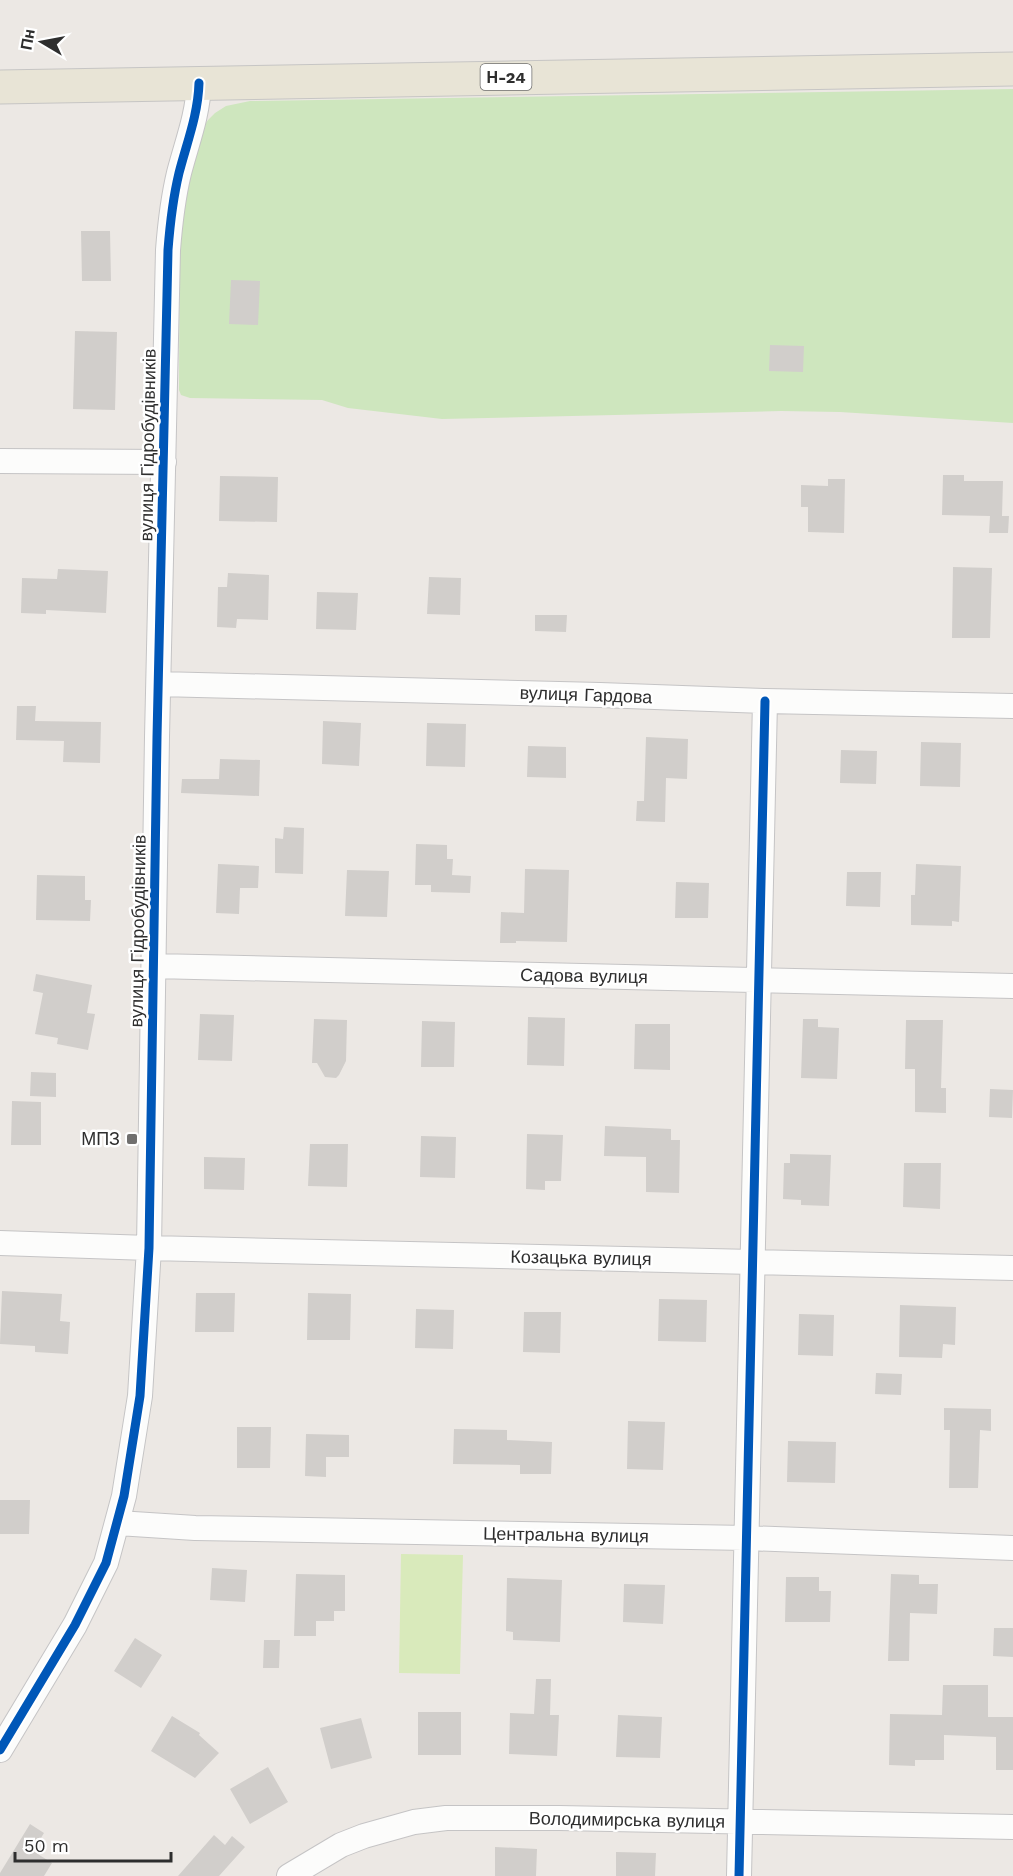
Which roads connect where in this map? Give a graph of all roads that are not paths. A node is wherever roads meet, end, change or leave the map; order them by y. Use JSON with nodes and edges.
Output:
{"nodes":[{"id":1,"x":1013,"y":69,"type":"edge"},
{"id":2,"x":198,"y":83,"type":"junction"},
{"id":3,"x":0,"y":87,"type":"edge"},
{"id":4,"x":0,"y":461,"type":"edge"},
{"id":5,"x":164,"y":462,"type":"junction"},
{"id":6,"x":159,"y":684,"type":"junction"},
{"id":7,"x":765,"y":701,"type":"junction"},
{"id":8,"x":1013,"y":706,"type":"edge"},
{"id":9,"x":154,"y":966,"type":"junction"},
{"id":10,"x":760,"y":980,"type":"junction"},
{"id":11,"x":1013,"y":986,"type":"edge"},
{"id":12,"x":0,"y":1243,"type":"edge"},
{"id":13,"x":149,"y":1248,"type":"junction"},
{"id":14,"x":753,"y":1262,"type":"junction"},
{"id":15,"x":1013,"y":1268,"type":"edge"},
{"id":16,"x":118,"y":1523,"type":"junction"},
{"id":17,"x":747,"y":1538,"type":"junction"},
{"id":18,"x":1013,"y":1548,"type":"edge"},
{"id":19,"x":0,"y":1750,"type":"edge"},
{"id":20,"x":740,"y":1822,"type":"junction"},
{"id":21,"x":1013,"y":1827,"type":"edge"},
{"id":22,"x":289,"y":1876,"type":"edge"},
{"id":23,"x":739,"y":1876,"type":"edge"}],
"edges":[{"from":1,"to":2,"type":"main road","number":"Н-24"},
{"from":2,"to":3,"type":"main road","number":"Н-24"},
{"from":2,"to":5,"type":"street","name":"вулиця Гідробудівників"},
{"from":4,"to":5,"type":"street"},
{"from":5,"to":6,"type":"street","name":"вулиця Гідробудівників"},
{"from":6,"to":7,"type":"street","name":"вулиця Гардова"},
{"from":6,"to":9,"type":"street","name":"вулиця Гідробудівників"},
{"from":7,"to":8,"type":"street","name":"вулиця Гардова"},
{"from":7,"to":10,"type":"street"},
{"from":9,"to":10,"type":"street","name":"Садова вулиця"},
{"from":9,"to":13,"type":"street","name":"вулиця Гідробудівників"},
{"from":10,"to":11,"type":"street","name":"Садова вулиця"},
{"from":10,"to":14,"type":"street"},
{"from":12,"to":13,"type":"street","name":"Козацька вулиця"},
{"from":13,"to":14,"type":"street","name":"Козацька вулиця"},
{"from":13,"to":16,"type":"street","name":"вулиця Гідробудівників"},
{"from":14,"to":15,"type":"street","name":"Козацька вулиця"},
{"from":14,"to":17,"type":"street"},
{"from":16,"to":17,"type":"street","name":"Центральна вулиця"},
{"from":16,"to":19,"type":"street","name":"вулиця Гідробудівників"},
{"from":17,"to":18,"type":"street","name":"Центральна вулиця"},
{"from":17,"to":20,"type":"street"},
{"from":20,"to":21,"type":"street","name":"Володимирська вулиця"},
{"from":20,"to":22,"type":"street","name":"Володимирська вулиця"},
{"from":20,"to":23,"type":"street"}]}
